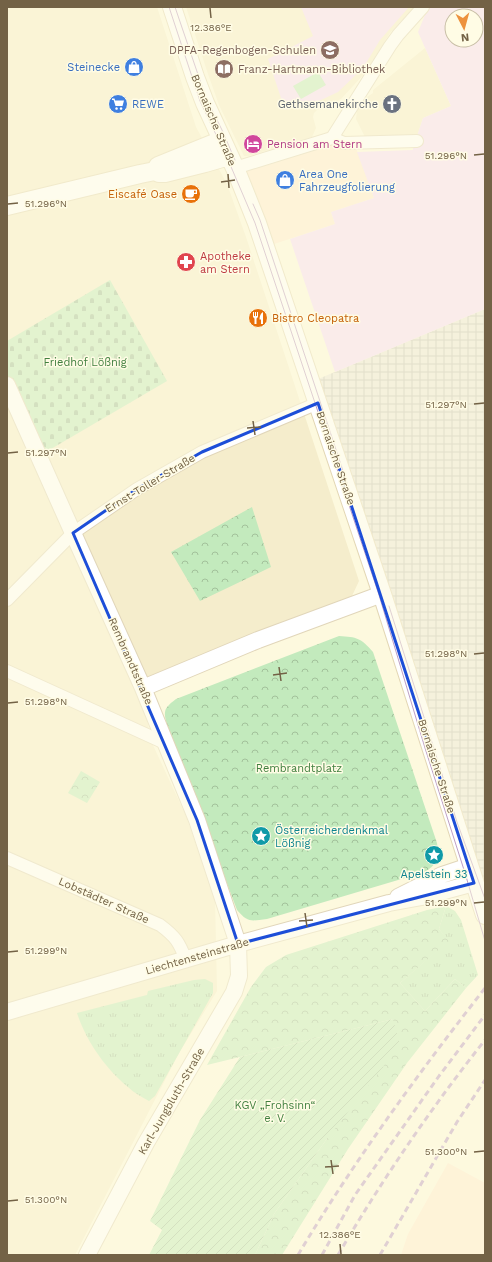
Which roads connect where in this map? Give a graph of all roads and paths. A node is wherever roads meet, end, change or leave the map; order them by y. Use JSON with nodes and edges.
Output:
{"nodes":[{"id":1,"x":172,"y":7,"type":"edge"},
{"id":2,"x":423,"y":7,"type":"edge"},
{"id":3,"x":332,"y":138,"type":"junction"},
{"id":4,"x":418,"y":141,"type":"dead end"},
{"id":5,"x":229,"y":155,"type":"junction"},
{"id":6,"x":7,"y":206,"type":"edge"},
{"id":7,"x":7,"y":385,"type":"edge"},
{"id":8,"x":318,"y":403,"type":"junction"},
{"id":9,"x":73,"y":533,"type":"junction"},
{"id":10,"x":382,"y":594,"type":"junction"},
{"id":11,"x":7,"y":600,"type":"edge"},
{"id":12,"x":7,"y":671,"type":"edge"},
{"id":13,"x":143,"y":688,"type":"junction"},
{"id":14,"x":166,"y":744,"type":"junction"},
{"id":15,"x":7,"y":858,"type":"edge"},
{"id":16,"x":469,"y":866,"type":"junction"},
{"id":17,"x":474,"y":883,"type":"junction"},
{"id":18,"x":388,"y":903,"type":"junction"},
{"id":19,"x":485,"y":915,"type":"edge"},
{"id":20,"x":238,"y":944,"type":"junction"},
{"id":21,"x":186,"y":960,"type":"junction"},
{"id":22,"x":7,"y":1012,"type":"edge"},
{"id":23,"x":87,"y":1255,"type":"edge"}],
"edges":[{"from":1,"to":5,"type":"main road","name":"Bornaische Straße"},
{"from":2,"to":3,"type":"street"},
{"from":3,"to":4,"type":"street"},
{"from":3,"to":5,"type":"street"},
{"from":5,"to":6,"type":"main road"},
{"from":5,"to":8,"type":"main road","name":"Bornaische Straße"},
{"from":7,"to":9,"type":"street","name":"Rembrandtstraße"},
{"from":8,"to":9,"type":"street","name":"Ernst-Toller-Straße"},
{"from":8,"to":10,"type":"main road","name":"Bornaische Straße"},
{"from":9,"to":11,"type":"street","name":"Ernst-Toller-Straße"},
{"from":9,"to":13,"type":"street","name":"Rembrandtstraße"},
{"from":10,"to":13,"type":"street"},
{"from":10,"to":16,"type":"main road","name":"Bornaische Straße"},
{"from":12,"to":14,"type":"street"},
{"from":13,"to":14,"type":"street","name":"Rembrandtstraße"},
{"from":14,"to":20,"type":"street","name":"Rembrandtstraße"},
{"from":15,"to":21,"type":"street","name":"Lobstädter Straße"},
{"from":16,"to":17,"type":"main road","name":"Bornaische Straße"},
{"from":16,"to":18,"type":"street","name":"Liechtensteinstraße"},
{"from":17,"to":18,"type":"street","name":"Liechtensteinstraße"},
{"from":17,"to":19,"type":"main road","name":"Bornaische Straße"},
{"from":18,"to":20,"type":"street","name":"Liechtensteinstraße"},
{"from":20,"to":21,"type":"street","name":"Liechtensteinstraße"},
{"from":20,"to":23,"type":"street","name":"Karl-Jungbluth-Straße"},
{"from":21,"to":22,"type":"street","name":"Liechtensteinstraße"}]}
